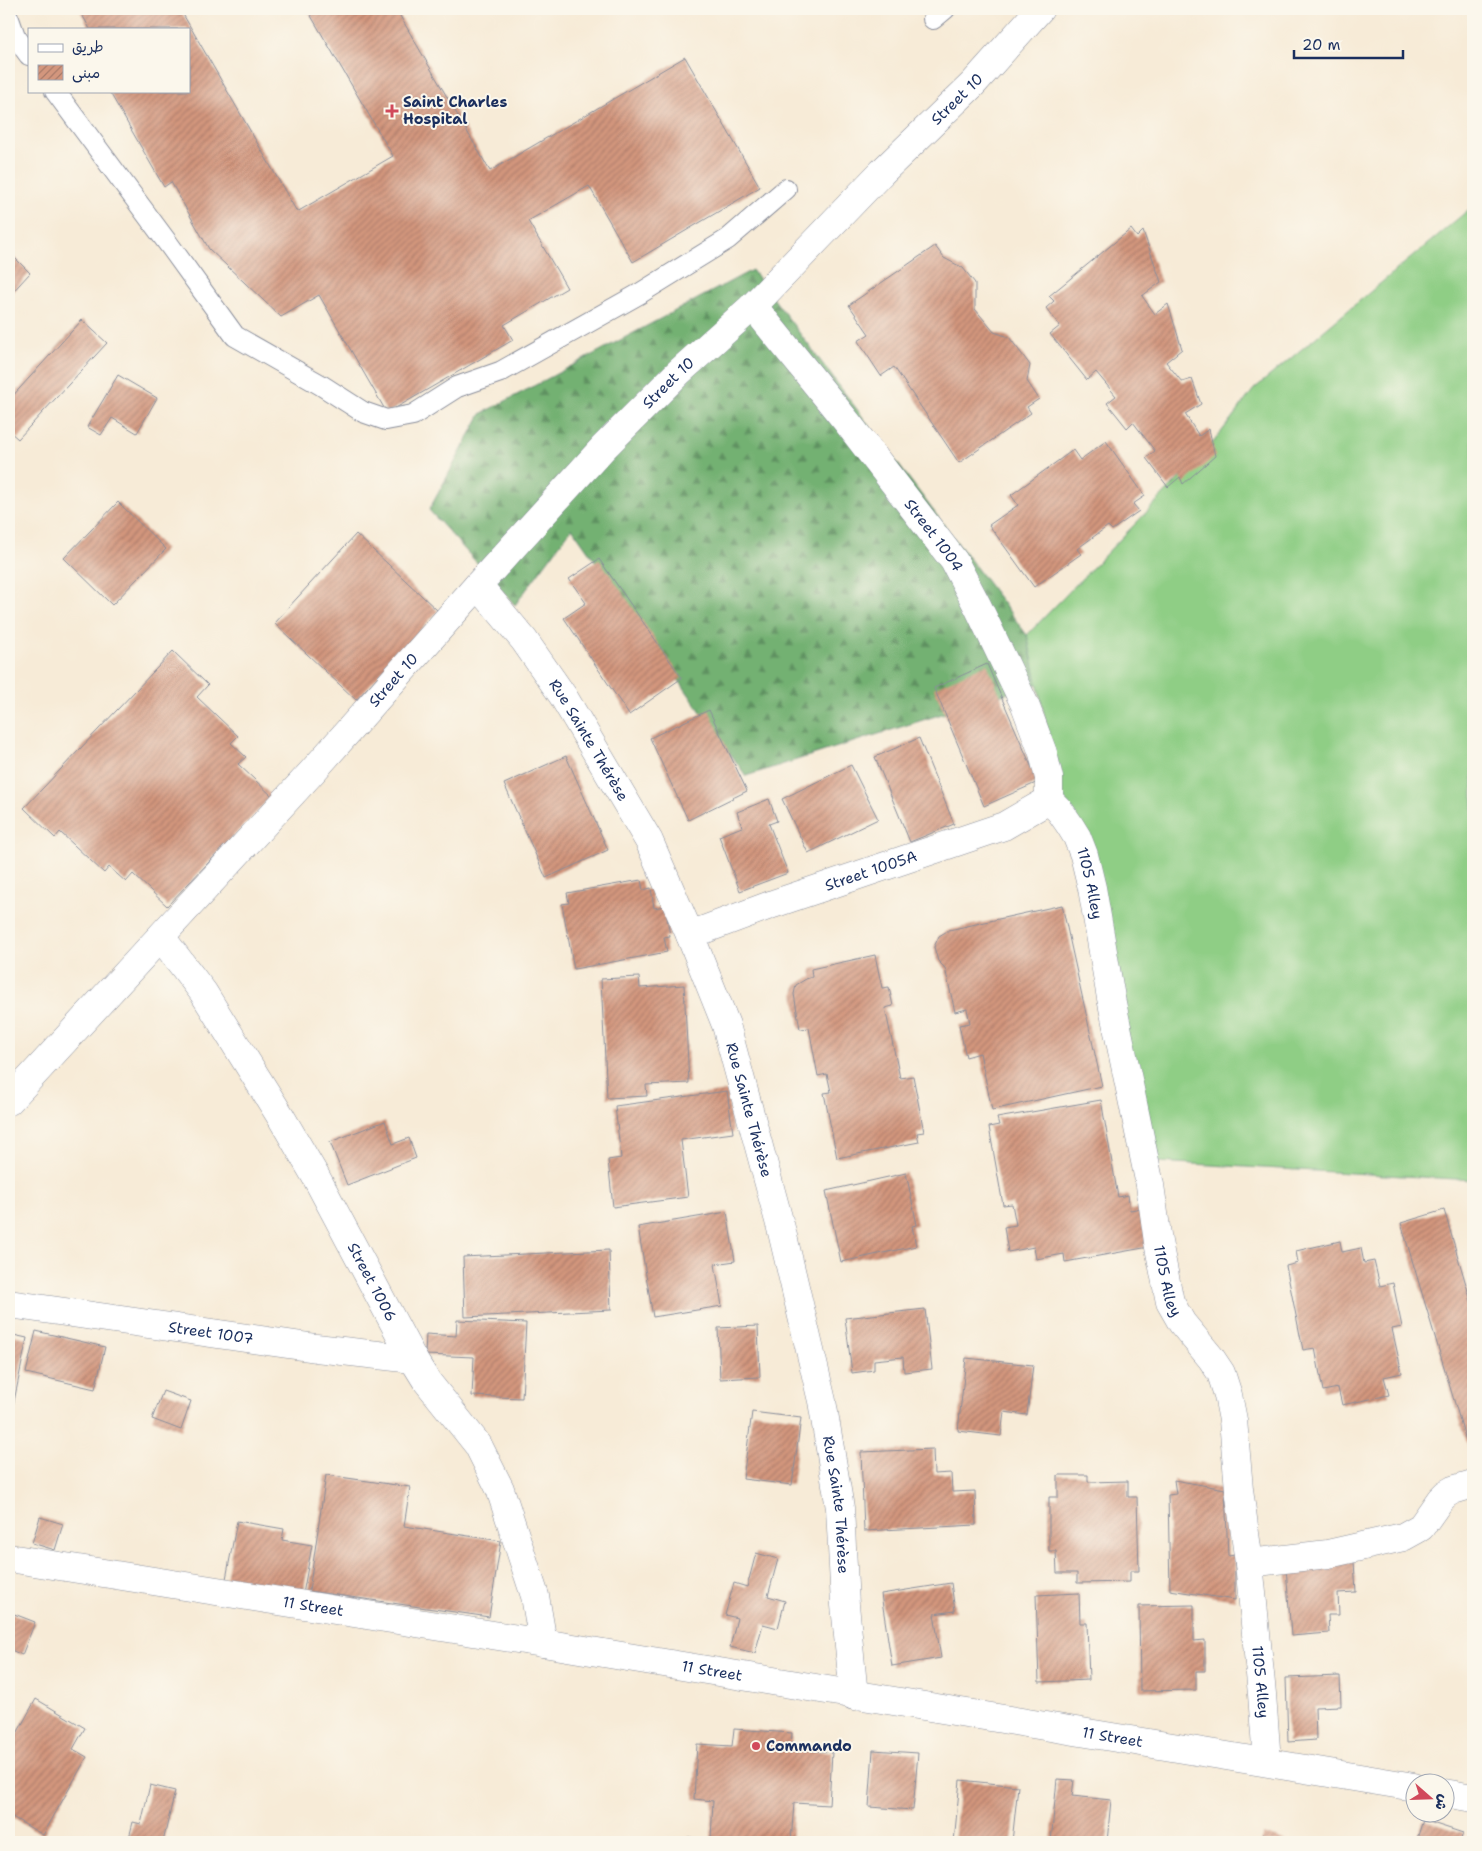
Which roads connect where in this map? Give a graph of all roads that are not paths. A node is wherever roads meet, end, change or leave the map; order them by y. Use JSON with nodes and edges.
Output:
{"nodes":[{"id":1,"x":1040,"y":9,"type":"edge"},
{"id":2,"x":9,"y":19,"type":"edge"},
{"id":3,"x":28,"y":54,"type":"edge"},
{"id":4,"x":56,"y":92,"type":"edge"},
{"id":5,"x":786,"y":189,"type":"dead end"},
{"id":6,"x":753,"y":306,"type":"junction"},
{"id":7,"x":478,"y":585,"type":"junction"},
{"id":8,"x":1049,"y":800,"type":"junction"},
{"id":9,"x":690,"y":935,"type":"junction"},
{"id":10,"x":161,"y":937,"type":"junction"},
{"id":11,"x":9,"y":1101,"type":"edge"},
{"id":12,"x":9,"y":1304,"type":"edge"},
{"id":13,"x":413,"y":1359,"type":"junction"},
{"id":14,"x":1473,"y":1484,"type":"edge"},
{"id":15,"x":9,"y":1558,"type":"edge"},
{"id":16,"x":1249,"y":1563,"type":"junction"},
{"id":17,"x":543,"y":1643,"type":"junction"},
{"id":18,"x":854,"y":1696,"type":"junction"},
{"id":19,"x":1267,"y":1762,"type":"junction"},
{"id":20,"x":1404,"y":1785,"type":"edge"},
{"id":21,"x":1454,"y":1795,"type":"edge"},
{"id":22,"x":1473,"y":1798,"type":"edge"}],
"edges":[{"from":1,"to":6,"type":"street","name":"Street 10"},
{"from":2,"to":3,"type":"lane"},
{"from":4,"to":5,"type":"lane"},
{"from":6,"to":7,"type":"street","name":"Street 10"},
{"from":6,"to":8,"type":"street","name":"Street 1004"},
{"from":7,"to":9,"type":"street","name":"Rue Sainte Thérèse"},
{"from":7,"to":10,"type":"street","name":"Street 10"},
{"from":8,"to":9,"type":"street","name":"Street 1005A"},
{"from":8,"to":16,"type":"street","name":"1105 Alley"},
{"from":9,"to":18,"type":"street","name":"Rue Sainte Thérèse"},
{"from":10,"to":11,"type":"street","name":"Street 10"},
{"from":10,"to":13,"type":"street","name":"Street 1006"},
{"from":12,"to":13,"type":"street","name":"Street 1007"},
{"from":13,"to":17,"type":"street","name":"Street 1006"},
{"from":14,"to":16,"type":"street"},
{"from":15,"to":17,"type":"street","name":"11 Street"},
{"from":16,"to":19,"type":"street","name":"1105 Alley"},
{"from":17,"to":18,"type":"street","name":"11 Street"},
{"from":18,"to":19,"type":"street","name":"11 Street"},
{"from":19,"to":20,"type":"street","name":"11 Street"},
{"from":21,"to":22,"type":"street"}]}
